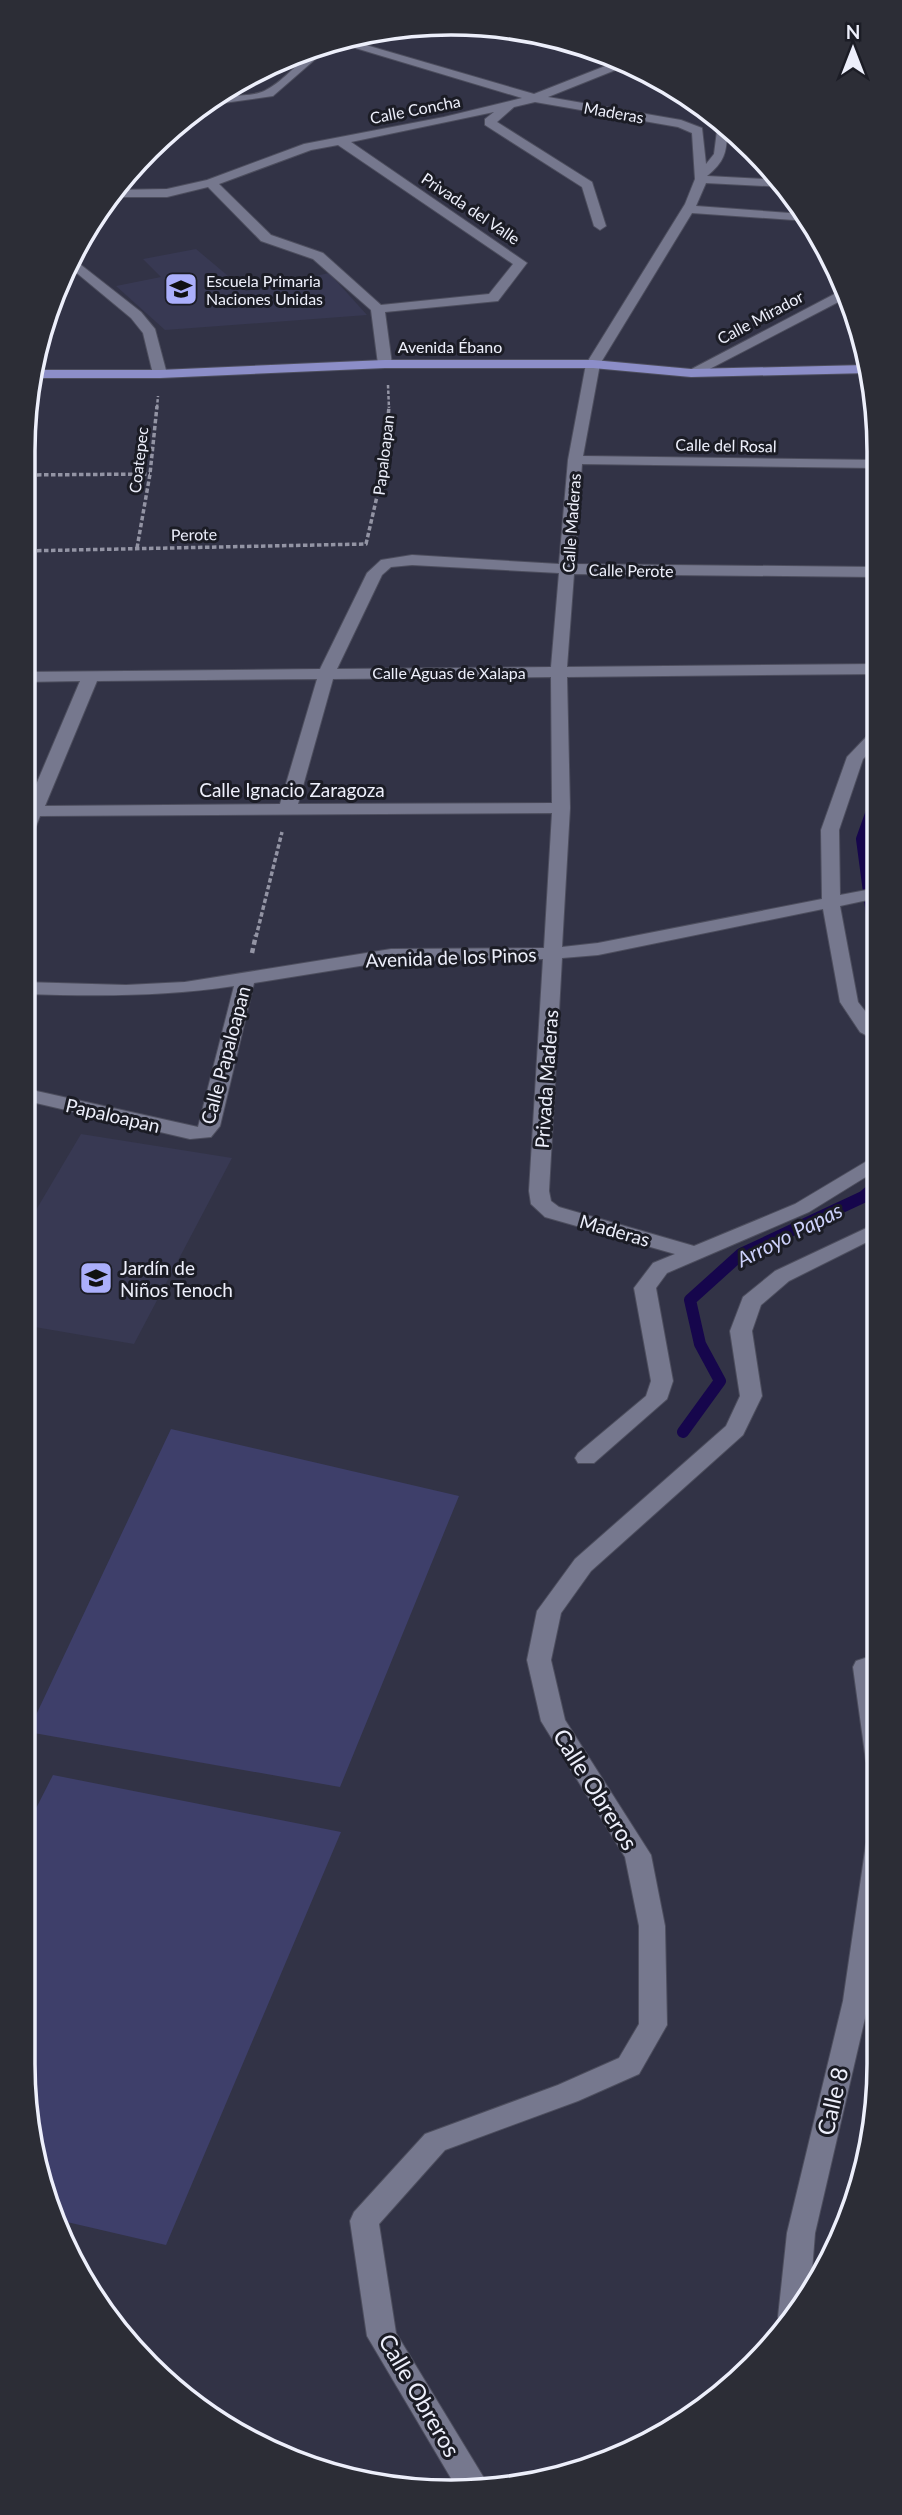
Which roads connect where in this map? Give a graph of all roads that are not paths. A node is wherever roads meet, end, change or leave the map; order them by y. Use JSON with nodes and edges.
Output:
{"nodes":[{"id":1,"x":357,"y":46,"type":"edge"},
{"id":2,"x":307,"y":61,"type":"edge"},
{"id":3,"x":612,"y":68,"type":"edge"},
{"id":4,"x":535,"y":99,"type":"junction"},
{"id":5,"x":229,"y":100,"type":"edge"},
{"id":6,"x":510,"y":104,"type":"junction"},
{"id":7,"x":692,"y":127,"type":"joint"},
{"id":8,"x":721,"y":135,"type":"edge"},
{"id":9,"x":339,"y":140,"type":"junction"},
{"id":10,"x":701,"y":176,"type":"junction"},
{"id":11,"x":211,"y":183,"type":"junction"},
{"id":12,"x":769,"y":183,"type":"edge"},
{"id":13,"x":124,"y":194,"type":"edge"},
{"id":14,"x":689,"y":209,"type":"junction"},
{"id":15,"x":795,"y":217,"type":"edge"},
{"id":16,"x":600,"y":226,"type":"dead end"},
{"id":17,"x":78,"y":267,"type":"edge"},
{"id":18,"x":837,"y":297,"type":"edge"},
{"id":19,"x":378,"y":309,"type":"junction"},
{"id":20,"x":386,"y":364,"type":"junction"},
{"id":21,"x":593,"y":364,"type":"junction"},
{"id":22,"x":859,"y":369,"type":"edge"},
{"id":23,"x":691,"y":373,"type":"junction"},
{"id":24,"x":42,"y":374,"type":"edge"},
{"id":25,"x":160,"y":374,"type":"junction"},
{"id":26,"x":575,"y":460,"type":"junction"},
{"id":27,"x":867,"y":464,"type":"edge"},
{"id":28,"x":568,"y":569,"type":"junction"},
{"id":29,"x":867,"y":572,"type":"edge"},
{"id":30,"x":867,"y":669,"type":"edge"},
{"id":31,"x":559,"y":671,"type":"junction"},
{"id":32,"x":327,"y":672,"type":"junction"},
{"id":33,"x":91,"y":675,"type":"junction"},
{"id":34,"x":35,"y":677,"type":"edge"},
{"id":35,"x":867,"y":746,"type":"edge"},
{"id":36,"x":35,"y":798,"type":"edge"},
{"id":37,"x":561,"y":808,"type":"junction"},
{"id":38,"x":35,"y":811,"type":"edge"},
{"id":39,"x":287,"y":811,"type":"junction"},
{"id":40,"x":867,"y":895,"type":"edge"},
{"id":41,"x":839,"y":901,"type":"junction"},
{"id":42,"x":554,"y":953,"type":"junction"},
{"id":43,"x":246,"y":977,"type":"junction"},
{"id":44,"x":35,"y":988,"type":"edge"},
{"id":45,"x":867,"y":1028,"type":"edge"},
{"id":46,"x":35,"y":1097,"type":"edge"},
{"id":47,"x":204,"y":1132,"type":"joint"},
{"id":48,"x":867,"y":1167,"type":"edge"},
{"id":49,"x":541,"y":1204,"type":"joint"},
{"id":50,"x":867,"y":1234,"type":"edge"},
{"id":51,"x":692,"y":1252,"type":"junction"},
{"id":52,"x":586,"y":1458,"type":"dead end"},
{"id":53,"x":865,"y":1667,"type":"dead end"},
{"id":54,"x":867,"y":1681,"type":"edge"},
{"id":55,"x":867,"y":1954,"type":"edge"},
{"id":56,"x":795,"y":2298,"type":"edge"},
{"id":57,"x":468,"y":2479,"type":"edge"}],
"edges":[{"from":1,"to":4,"type":"street"},
{"from":2,"to":5,"type":"street"},
{"from":3,"to":4,"type":"street","name":"Calle Concha"},
{"from":4,"to":6,"type":"street","name":"Calle Concha"},
{"from":4,"to":7,"type":"street","name":"Maderas"},
{"from":6,"to":9,"type":"street","name":"Calle Concha"},
{"from":6,"to":16,"type":"street"},
{"from":7,"to":10,"type":"street","name":"Calle Maderas"},
{"from":8,"to":10,"type":"street"},
{"from":9,"to":11,"type":"street","name":"Calle Concha"},
{"from":9,"to":19,"type":"street","name":"Privada del Valle"},
{"from":10,"to":12,"type":"street"},
{"from":10,"to":14,"type":"street","name":"Calle Maderas"},
{"from":11,"to":13,"type":"street","name":"Calle Concha"},
{"from":11,"to":19,"type":"street"},
{"from":14,"to":15,"type":"street"},
{"from":14,"to":21,"type":"street","name":"Calle Maderas"},
{"from":17,"to":25,"type":"street"},
{"from":18,"to":23,"type":"street","name":"Calle Mirador"},
{"from":19,"to":20,"type":"street"},
{"from":20,"to":21,"type":"main road","name":"Avenida Ébano"},
{"from":20,"to":25,"type":"main road","name":"Avenida Ébano"},
{"from":21,"to":23,"type":"main road","name":"Avenida Ébano"},
{"from":21,"to":26,"type":"street","name":"Calle Maderas"},
{"from":22,"to":23,"type":"main road","name":"Avenida Ébano"},
{"from":24,"to":25,"type":"main road","name":"Avenida Ébano"},
{"from":26,"to":27,"type":"street","name":"Calle del Rosal"},
{"from":26,"to":28,"type":"street","name":"Calle Maderas"},
{"from":28,"to":29,"type":"street","name":"Calle Perote"},
{"from":28,"to":31,"type":"street","name":"Calle Maderas"},
{"from":28,"to":32,"type":"street","name":"Calle Perote"},
{"from":30,"to":31,"type":"street","name":"Calle Aguas de Xalapa"},
{"from":31,"to":32,"type":"street","name":"Calle Aguas de Xalapa"},
{"from":31,"to":37,"type":"street","name":"Calle Maderas"},
{"from":32,"to":33,"type":"street","name":"Calle Aguas de Xalapa"},
{"from":32,"to":39,"type":"street"},
{"from":33,"to":34,"type":"street","name":"Calle Aguas de Xalapa"},
{"from":33,"to":36,"type":"street"},
{"from":35,"to":41,"type":"street"},
{"from":37,"to":39,"type":"street","name":"Calle Ignacio Zaragoza"},
{"from":37,"to":42,"type":"street","name":"Calle Maderas"},
{"from":38,"to":39,"type":"street","name":"Calle Ignacio Zaragoza"},
{"from":40,"to":41,"type":"street","name":"Avenida de los Pinos"},
{"from":41,"to":42,"type":"street","name":"Avenida de los Pinos"},
{"from":41,"to":45,"type":"street"},
{"from":42,"to":43,"type":"street","name":"Avenida de los Pinos"},
{"from":42,"to":49,"type":"street","name":"Privada Maderas"},
{"from":43,"to":44,"type":"street","name":"Avenida de los Pinos"},
{"from":43,"to":47,"type":"street","name":"Calle Papaloapan"},
{"from":46,"to":47,"type":"street","name":"Papaloapan"},
{"from":48,"to":51,"type":"street"},
{"from":49,"to":51,"type":"street","name":"Maderas"},
{"from":50,"to":57,"type":"street","name":"Calle Obreros"},
{"from":51,"to":52,"type":"street"},
{"from":53,"to":54,"type":"street"},
{"from":55,"to":56,"type":"street","name":"Calle 8"}]}
